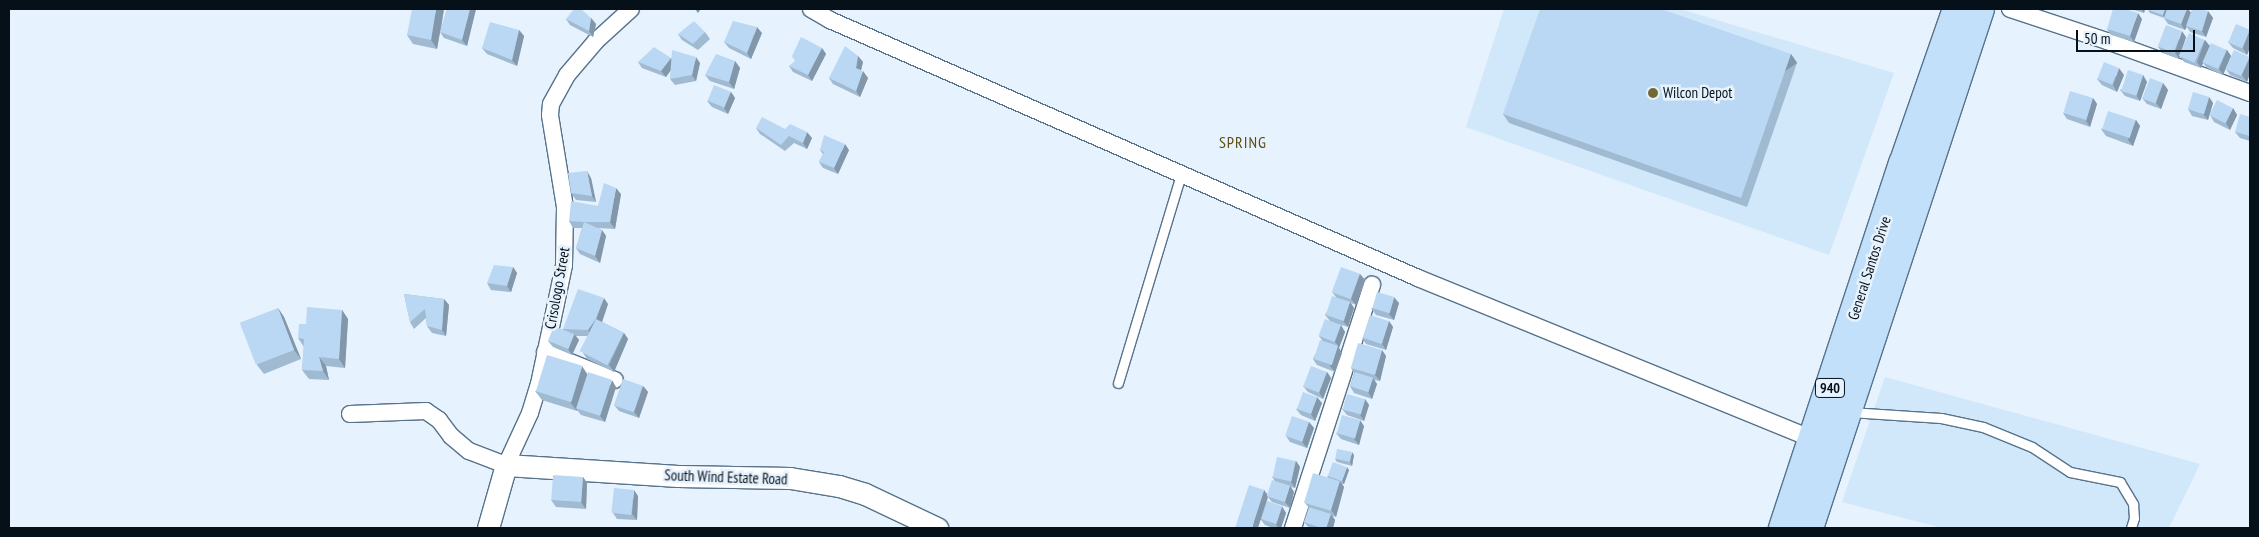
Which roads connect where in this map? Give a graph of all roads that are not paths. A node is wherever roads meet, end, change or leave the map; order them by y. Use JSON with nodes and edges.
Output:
{"nodes":[{"id":1,"x":631,"y":9,"type":"edge"},
{"id":2,"x":811,"y":9,"type":"edge"},
{"id":3,"x":1957,"y":9,"type":"edge"},
{"id":4,"x":1980,"y":9,"type":"edge"},
{"id":5,"x":2010,"y":9,"type":"edge"},
{"id":6,"x":2112,"y":25,"type":"edge"},
{"id":7,"x":2107,"y":41,"type":"junction"},
{"id":8,"x":2250,"y":93,"type":"edge"},
{"id":9,"x":1181,"y":174,"type":"junction"},
{"id":10,"x":1372,"y":285,"type":"dead end"},
{"id":11,"x":545,"y":352,"type":"junction"},
{"id":12,"x":615,"y":380,"type":"dead end"},
{"id":13,"x":1118,"y":383,"type":"dead end"},
{"id":14,"x":1847,"y":412,"type":"junction"},
{"id":15,"x":350,"y":414,"type":"dead end"},
{"id":16,"x":1812,"y":439,"type":"junction"},
{"id":17,"x":506,"y":465,"type":"junction"},
{"id":18,"x":488,"y":528,"type":"edge"},
{"id":19,"x":937,"y":528,"type":"edge"},
{"id":20,"x":1293,"y":528,"type":"edge"},
{"id":21,"x":1783,"y":528,"type":"edge"},
{"id":22,"x":1810,"y":528,"type":"edge"},
{"id":23,"x":2131,"y":528,"type":"edge"}],
"edges":[{"from":1,"to":11,"type":"street","name":"Crisologo Street"},
{"from":2,"to":9,"type":"street"},
{"from":3,"to":16,"type":"highway","name":"General Santos Drive","number":"940"},
{"from":4,"to":14,"type":"highway","name":"General Santos Drive","number":"940"},
{"from":5,"to":7,"type":"street"},
{"from":6,"to":7,"type":"street"},
{"from":7,"to":8,"type":"street"},
{"from":9,"to":13,"type":"lane"},
{"from":9,"to":16,"type":"street"},
{"from":10,"to":20,"type":"street"},
{"from":11,"to":12,"type":"street"},
{"from":11,"to":17,"type":"street","name":"Crisologo Street"},
{"from":14,"to":22,"type":"highway","name":"General Santos Drive","number":"940"},
{"from":14,"to":23,"type":"lane"},
{"from":15,"to":17,"type":"street"},
{"from":16,"to":21,"type":"highway","name":"General Santos Drive","number":"940"},
{"from":17,"to":18,"type":"street","name":"Crisologo Street"},
{"from":17,"to":19,"type":"street","name":"South Wind Estate Road"}]}
